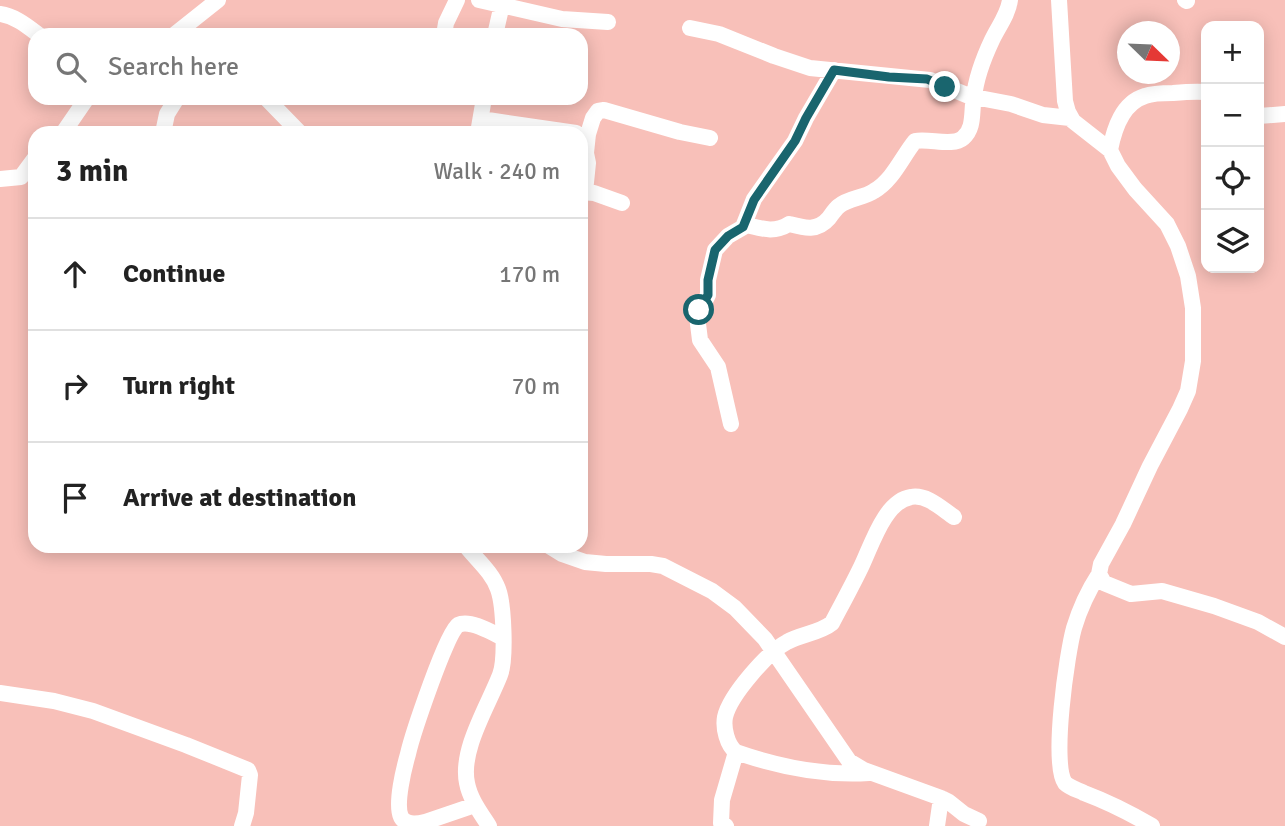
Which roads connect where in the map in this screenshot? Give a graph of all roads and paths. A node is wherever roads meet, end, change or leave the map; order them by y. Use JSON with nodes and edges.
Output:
{"nodes":[{"id":1,"x":218,"y":0,"type":"edge"},
{"id":2,"x":457,"y":0,"type":"edge"},
{"id":3,"x":479,"y":0,"type":"edge"},
{"id":4,"x":1010,"y":0,"type":"edge"},
{"id":5,"x":1059,"y":0,"type":"edge"},
{"id":6,"x":502,"y":3,"type":"edge"},
{"id":7,"x":0,"y":14,"type":"edge"},
{"id":8,"x":608,"y":22,"type":"dead end"},
{"id":9,"x":29,"y":28,"type":"edge"},
{"id":10,"x":183,"y":28,"type":"edge"},
{"id":11,"x":445,"y":28,"type":"edge"},
{"id":12,"x":497,"y":28,"type":"edge"},
{"id":13,"x":690,"y":28,"type":"dead end"},
{"id":14,"x":834,"y":70,"type":"junction"},
{"id":15,"x":1201,"y":92,"type":"edge"},
{"id":16,"x":974,"y":97,"type":"junction"},
{"id":17,"x":82,"y":105,"type":"edge"},
{"id":18,"x":173,"y":105,"type":"edge"},
{"id":19,"x":273,"y":105,"type":"edge"},
{"id":20,"x":480,"y":111,"type":"edge"},
{"id":21,"x":1285,"y":114,"type":"edge"},
{"id":22,"x":1264,"y":117,"type":"edge"},
{"id":23,"x":1070,"y":118,"type":"junction"},
{"id":24,"x":68,"y":126,"type":"edge"},
{"id":25,"x":164,"y":126,"type":"edge"},
{"id":26,"x":293,"y":126,"type":"edge"},
{"id":27,"x":547,"y":126,"type":"edge"},
{"id":28,"x":588,"y":126,"type":"edge"},
{"id":29,"x":710,"y":138,"type":"dead end"},
{"id":30,"x":1110,"y":150,"type":"junction"},
{"id":31,"x":28,"y":168,"type":"edge"},
{"id":32,"x":0,"y":179,"type":"edge"},
{"id":33,"x":588,"y":193,"type":"edge"},
{"id":34,"x":622,"y":203,"type":"dead end"},
{"id":35,"x":743,"y":227,"type":"junction"},
{"id":36,"x":731,"y":424,"type":"dead end"},
{"id":37,"x":954,"y":517,"type":"dead end"},
{"id":38,"x":472,"y":553,"type":"edge"},
{"id":39,"x":560,"y":553,"type":"edge"},
{"id":40,"x":1098,"y":574,"type":"junction"},
{"id":41,"x":503,"y":638,"type":"junction"},
{"id":42,"x":1285,"y":638,"type":"edge"},
{"id":43,"x":773,"y":651,"type":"junction"},
{"id":44,"x":0,"y":693,"type":"edge"},
{"id":45,"x":736,"y":752,"type":"junction"},
{"id":46,"x":870,"y":773,"type":"junction"},
{"id":47,"x":941,"y":797,"type":"junction"},
{"id":48,"x":475,"y":805,"type":"junction"},
{"id":49,"x":979,"y":821,"type":"dead end"},
{"id":50,"x":242,"y":826,"type":"edge"},
{"id":51,"x":489,"y":826,"type":"edge"},
{"id":52,"x":726,"y":826,"type":"edge"},
{"id":53,"x":937,"y":826,"type":"edge"},
{"id":54,"x":1152,"y":826,"type":"edge"}],
"edges":[{"from":1,"to":10,"type":"street"},
{"from":2,"to":11,"type":"street"},
{"from":3,"to":6,"type":"street"},
{"from":4,"to":16,"type":"street"},
{"from":5,"to":23,"type":"street"},
{"from":6,"to":8,"type":"street"},
{"from":6,"to":12,"type":"street"},
{"from":7,"to":9,"type":"street"},
{"from":13,"to":14,"type":"street"},
{"from":14,"to":16,"type":"street"},
{"from":14,"to":35,"type":"street"},
{"from":15,"to":30,"type":"street"},
{"from":16,"to":23,"type":"street"},
{"from":16,"to":35,"type":"street"},
{"from":17,"to":24,"type":"street"},
{"from":18,"to":25,"type":"street"},
{"from":19,"to":26,"type":"street"},
{"from":20,"to":27,"type":"street"},
{"from":21,"to":22,"type":"street"},
{"from":23,"to":30,"type":"street"},
{"from":28,"to":29,"type":"street"},
{"from":30,"to":40,"type":"street"},
{"from":31,"to":32,"type":"street"},
{"from":33,"to":34,"type":"street"},
{"from":35,"to":36,"type":"street"},
{"from":37,"to":43,"type":"street"},
{"from":38,"to":41,"type":"street"},
{"from":39,"to":43,"type":"street"},
{"from":40,"to":42,"type":"street"},
{"from":40,"to":54,"type":"street"},
{"from":41,"to":48,"type":"street"},
{"from":41,"to":48,"type":"street"},
{"from":43,"to":45,"type":"street"},
{"from":43,"to":46,"type":"street"},
{"from":44,"to":50,"type":"street"},
{"from":45,"to":46,"type":"street"},
{"from":45,"to":52,"type":"street"},
{"from":46,"to":47,"type":"street"},
{"from":47,"to":49,"type":"street"},
{"from":47,"to":53,"type":"street"},
{"from":48,"to":51,"type":"street"}]}
